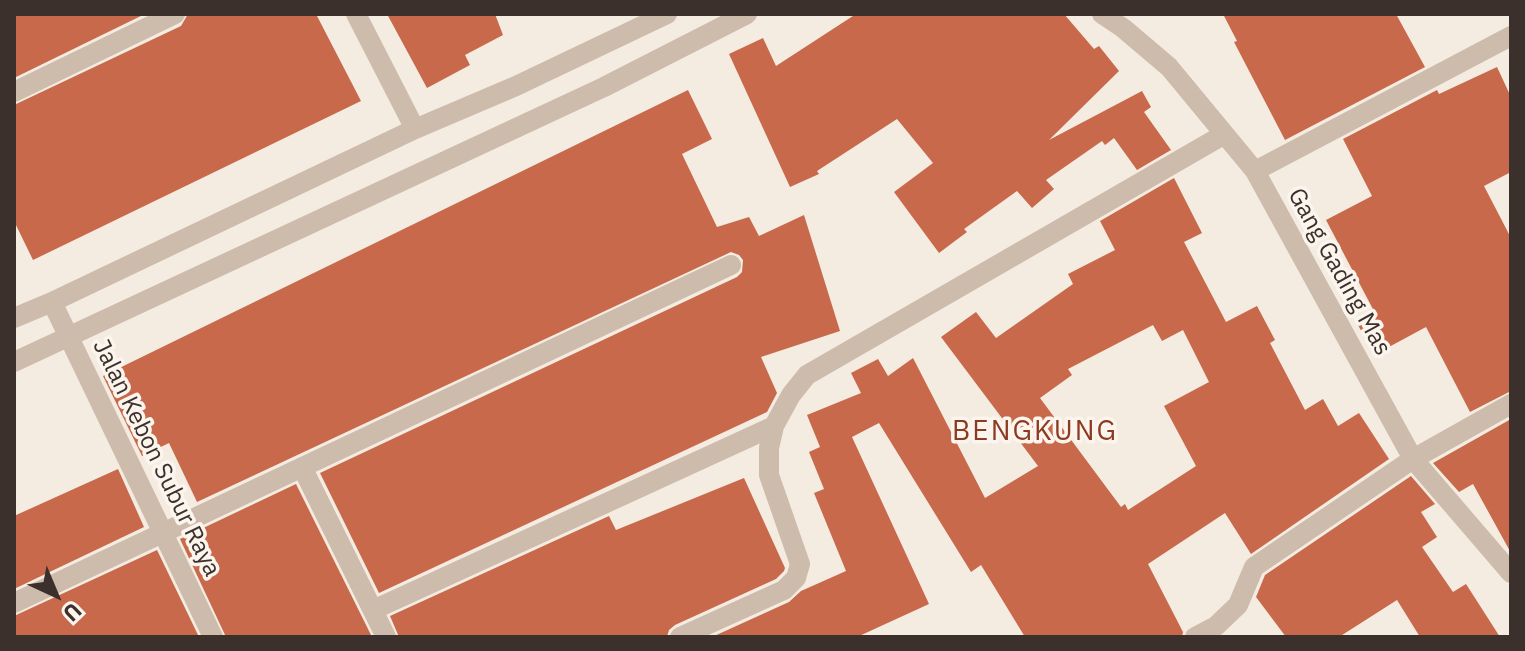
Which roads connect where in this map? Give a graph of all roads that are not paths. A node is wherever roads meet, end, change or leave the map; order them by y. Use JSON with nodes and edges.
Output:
{"nodes":[{"id":1,"x":175,"y":14,"type":"edge"},
{"id":2,"x":356,"y":14,"type":"edge"},
{"id":3,"x":667,"y":14,"type":"edge"},
{"id":4,"x":747,"y":14,"type":"edge"},
{"id":5,"x":1102,"y":14,"type":"edge"},
{"id":6,"x":1511,"y":36,"type":"edge"},
{"id":7,"x":14,"y":92,"type":"edge"},
{"id":8,"x":415,"y":129,"type":"junction"},
{"id":9,"x":1223,"y":135,"type":"junction"},
{"id":10,"x":1255,"y":171,"type":"junction"},
{"id":11,"x":731,"y":265,"type":"dead end"},
{"id":12,"x":52,"y":302,"type":"junction"},
{"id":13,"x":14,"y":318,"type":"edge"},
{"id":14,"x":69,"y":337,"type":"junction"},
{"id":15,"x":14,"y":362,"type":"edge"},
{"id":16,"x":1511,"y":404,"type":"edge"},
{"id":17,"x":774,"y":426,"type":"junction"},
{"id":18,"x":1413,"y":459,"type":"junction"},
{"id":19,"x":302,"y":467,"type":"junction"},
{"id":20,"x":164,"y":533,"type":"junction"},
{"id":21,"x":1511,"y":573,"type":"edge"},
{"id":22,"x":14,"y":603,"type":"edge"},
{"id":23,"x":373,"y":610,"type":"junction"},
{"id":24,"x":213,"y":637,"type":"edge"},
{"id":25,"x":386,"y":637,"type":"edge"},
{"id":26,"x":680,"y":637,"type":"edge"},
{"id":27,"x":1195,"y":637,"type":"edge"}],
"edges":[{"from":1,"to":7,"type":"street"},
{"from":2,"to":8,"type":"street"},
{"from":3,"to":8,"type":"street"},
{"from":4,"to":14,"type":"street"},
{"from":5,"to":9,"type":"street","name":"Gang Gading Mas"},
{"from":6,"to":10,"type":"street"},
{"from":8,"to":12,"type":"street"},
{"from":9,"to":10,"type":"street","name":"Gang Gading Mas"},
{"from":9,"to":17,"type":"street"},
{"from":10,"to":18,"type":"street","name":"Gang Gading Mas"},
{"from":11,"to":19,"type":"street"},
{"from":12,"to":13,"type":"street"},
{"from":12,"to":14,"type":"street","name":"Jalan Kebon Subur Raya"},
{"from":14,"to":15,"type":"street"},
{"from":14,"to":20,"type":"street","name":"Jalan Kebon Subur Raya"},
{"from":16,"to":18,"type":"street"},
{"from":17,"to":23,"type":"street"},
{"from":17,"to":26,"type":"street"},
{"from":18,"to":21,"type":"street","name":"Gang Gading Mas"},
{"from":18,"to":27,"type":"street"},
{"from":19,"to":20,"type":"street"},
{"from":19,"to":23,"type":"street"},
{"from":20,"to":22,"type":"street"},
{"from":20,"to":24,"type":"street","name":"Jalan Kebon Subur Raya"},
{"from":23,"to":25,"type":"street"}]}
